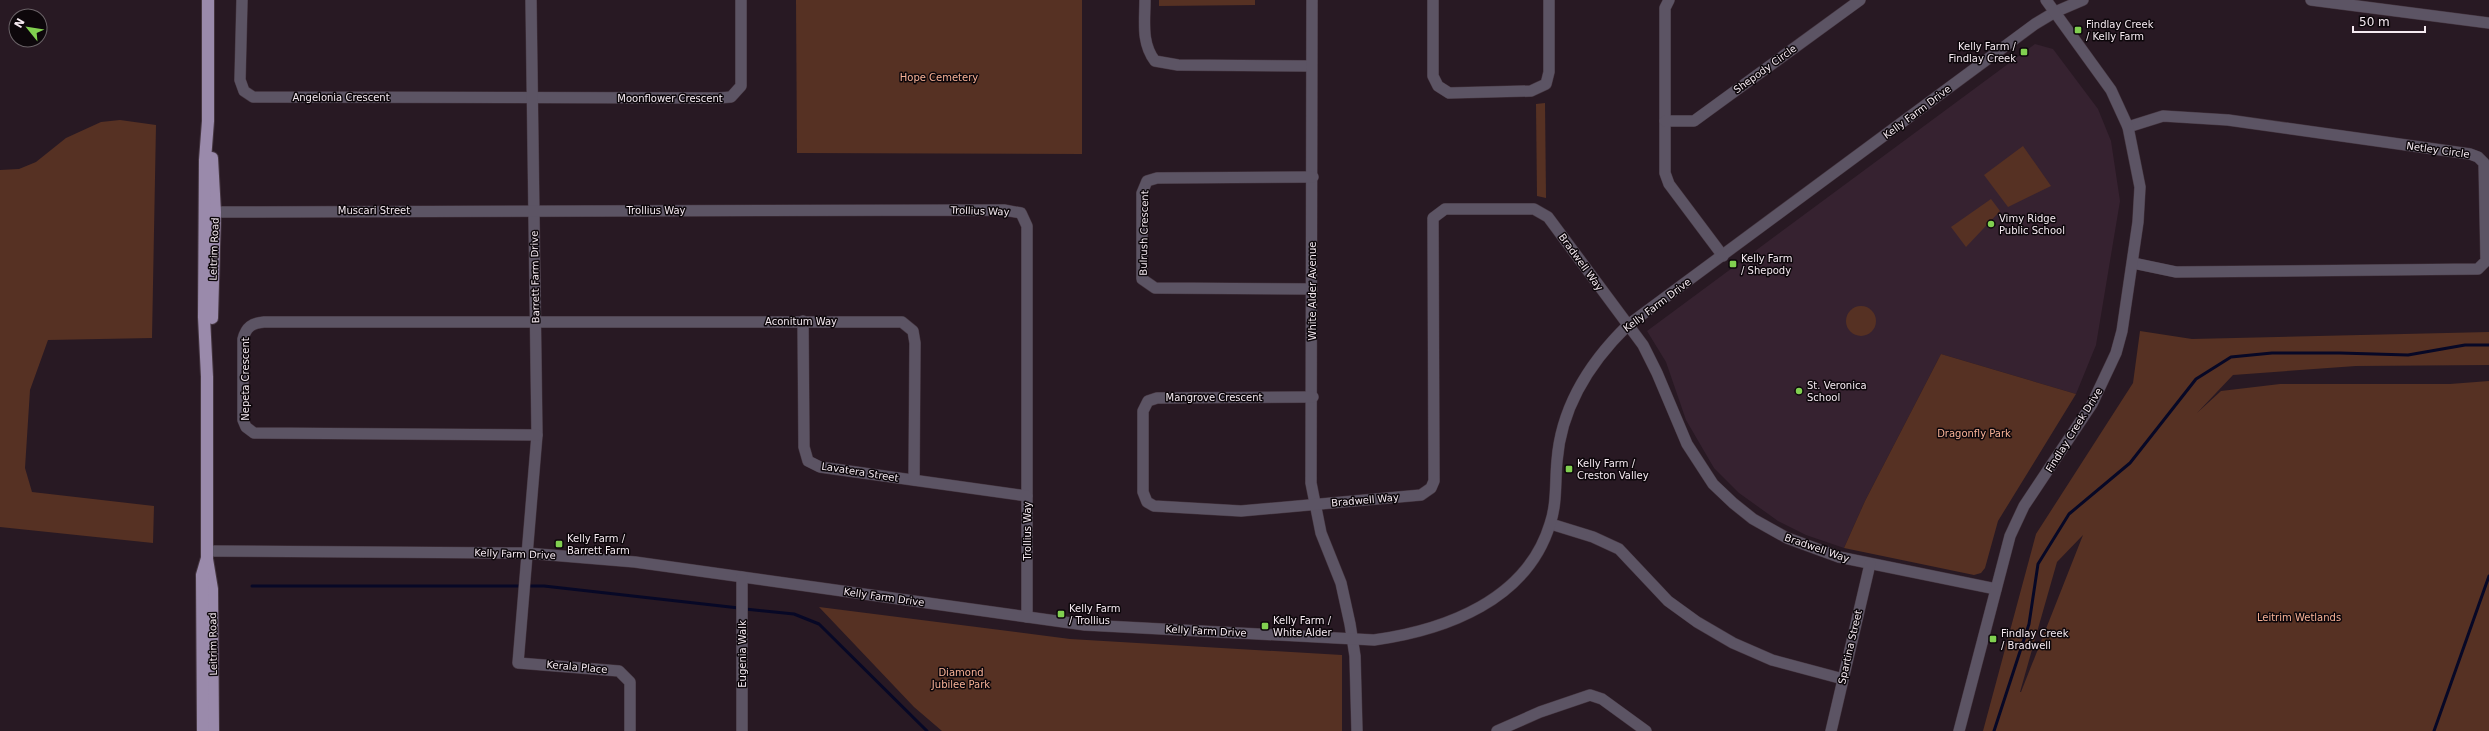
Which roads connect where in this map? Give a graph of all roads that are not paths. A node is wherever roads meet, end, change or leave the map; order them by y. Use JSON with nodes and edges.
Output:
{"nodes":[{"id":1,"x":208,"y":0,"type":"edge"},
{"id":2,"x":242,"y":0,"type":"edge"},
{"id":3,"x":531,"y":0,"type":"edge"},
{"id":4,"x":741,"y":0,"type":"edge"},
{"id":5,"x":1145,"y":0,"type":"edge"},
{"id":6,"x":1312,"y":0,"type":"edge"},
{"id":7,"x":1433,"y":0,"type":"edge"},
{"id":8,"x":1549,"y":0,"type":"edge"},
{"id":9,"x":1669,"y":0,"type":"edge"},
{"id":10,"x":1860,"y":0,"type":"edge"},
{"id":11,"x":2046,"y":0,"type":"edge"},
{"id":12,"x":2082,"y":0,"type":"edge"},
{"id":13,"x":2311,"y":0,"type":"edge"},
{"id":14,"x":2055,"y":12,"type":"junction"},
{"id":15,"x":2489,"y":23,"type":"edge"},
{"id":16,"x":1311,"y":66,"type":"junction"},
{"id":17,"x":532,"y":98,"type":"junction"},
{"id":18,"x":208,"y":121,"type":"junction"},
{"id":19,"x":1665,"y":121,"type":"junction"},
{"id":20,"x":2128,"y":127,"type":"junction"},
{"id":21,"x":1313,"y":177,"type":"junction"},
{"id":22,"x":534,"y":210,"type":"junction"},
{"id":23,"x":215,"y":212,"type":"junction"},
{"id":24,"x":1723,"y":256,"type":"junction"},
{"id":25,"x":2132,"y":263,"type":"junction"},
{"id":26,"x":1312,"y":289,"type":"junction"},
{"id":27,"x":803,"y":321,"type":"junction"},
{"id":28,"x":535,"y":322,"type":"junction"},
{"id":29,"x":1628,"y":325,"type":"junction"},
{"id":30,"x":207,"y":377,"type":"junction"},
{"id":31,"x":1313,"y":397,"type":"junction"},
{"id":32,"x":537,"y":436,"type":"junction"},
{"id":33,"x":914,"y":480,"type":"junction"},
{"id":34,"x":1027,"y":496,"type":"junction"},
{"id":35,"x":1314,"y":504,"type":"junction"},
{"id":36,"x":1550,"y":524,"type":"junction"},
{"id":37,"x":526,"y":553,"type":"junction"},
{"id":38,"x":207,"y":555,"type":"junction"},
{"id":39,"x":1870,"y":564,"type":"junction"},
{"id":40,"x":742,"y":577,"type":"junction"},
{"id":41,"x":1996,"y":589,"type":"junction"},
{"id":42,"x":1027,"y":617,"type":"junction"},
{"id":43,"x":1353,"y":638,"type":"junction"},
{"id":44,"x":518,"y":663,"type":"joint"},
{"id":45,"x":1843,"y":679,"type":"junction"},
{"id":46,"x":203,"y":731,"type":"edge"},
{"id":47,"x":213,"y":731,"type":"edge"},
{"id":48,"x":630,"y":731,"type":"edge"},
{"id":49,"x":742,"y":731,"type":"edge"},
{"id":50,"x":1357,"y":731,"type":"edge"},
{"id":51,"x":1497,"y":731,"type":"edge"},
{"id":52,"x":1646,"y":731,"type":"edge"},
{"id":53,"x":1831,"y":731,"type":"edge"},
{"id":54,"x":1958,"y":731,"type":"edge"}],
"edges":[{"from":1,"to":18,"type":"main road","name":"Leitrim Road"},
{"from":2,"to":17,"type":"street","name":"Angelonia Crescent"},
{"from":3,"to":17,"type":"street","name":"Barrett Farm Drive"},
{"from":4,"to":17,"type":"street","name":"Moonflower Crescent"},
{"from":5,"to":16,"type":"street"},
{"from":6,"to":16,"type":"street","name":"White Alder Avenue"},
{"from":7,"to":8,"type":"street"},
{"from":9,"to":19,"type":"street"},
{"from":10,"to":19,"type":"street","name":"Shepody Circle"},
{"from":11,"to":14,"type":"street","name":"Findlay Creek Drive"},
{"from":12,"to":14,"type":"street","name":"Kelly Farm Drive"},
{"from":13,"to":15,"type":"street"},
{"from":14,"to":20,"type":"street","name":"Findlay Creek Drive"},
{"from":14,"to":24,"type":"street","name":"Kelly Farm Drive"},
{"from":16,"to":21,"type":"street","name":"White Alder Avenue"},
{"from":17,"to":22,"type":"street","name":"Barrett Farm Drive"},
{"from":18,"to":23,"type":"main road","name":"Leitrim Road"},
{"from":18,"to":30,"type":"main road","name":"Leitrim Road"},
{"from":19,"to":24,"type":"street"},
{"from":20,"to":25,"type":"street","name":"Findlay Creek Drive"},
{"from":20,"to":25,"type":"street","name":"Netley Circle"},
{"from":21,"to":26,"type":"street","name":"White Alder Avenue"},
{"from":21,"to":26,"type":"street","name":"Bulrush Crescent"},
{"from":22,"to":23,"type":"street","name":"Muscari Street"},
{"from":22,"to":28,"type":"street","name":"Barrett Farm Drive"},
{"from":22,"to":34,"type":"street","name":"Trollius Way"},
{"from":23,"to":30,"type":"main road","name":"Leitrim Road"},
{"from":24,"to":29,"type":"street","name":"Kelly Farm Drive"},
{"from":25,"to":41,"type":"street","name":"Findlay Creek Drive"},
{"from":26,"to":31,"type":"street","name":"White Alder Avenue"},
{"from":27,"to":28,"type":"street","name":"Aconitum Way"},
{"from":27,"to":33,"type":"street","name":"Lavatera Street"},
{"from":27,"to":33,"type":"street","name":"Aconitum Way"},
{"from":28,"to":32,"type":"street","name":"Barrett Farm Drive"},
{"from":28,"to":32,"type":"street","name":"Nepeta Crescent"},
{"from":29,"to":35,"type":"street","name":"Bradwell Way"},
{"from":29,"to":36,"type":"street","name":"Kelly Farm Drive"},
{"from":29,"to":39,"type":"street","name":"Bradwell Way"},
{"from":30,"to":38,"type":"main road","name":"Leitrim Road"},
{"from":31,"to":35,"type":"street","name":"White Alder Avenue"},
{"from":31,"to":35,"type":"street","name":"Mangrove Crescent"},
{"from":32,"to":37,"type":"street","name":"Barrett Farm Drive"},
{"from":33,"to":34,"type":"street","name":"Lavatera Street"},
{"from":34,"to":42,"type":"street","name":"Trollius Way"},
{"from":35,"to":43,"type":"street","name":"White Alder Avenue"},
{"from":36,"to":43,"type":"street","name":"Kelly Farm Drive"},
{"from":36,"to":45,"type":"street"},
{"from":37,"to":38,"type":"street","name":"Kelly Farm Drive"},
{"from":37,"to":40,"type":"street","name":"Kelly Farm Drive"},
{"from":37,"to":44,"type":"street","name":"Barrett Farm Drive"},
{"from":38,"to":46,"type":"main road","name":"Leitrim Road"},
{"from":38,"to":47,"type":"main road","name":"Leitrim Road"},
{"from":39,"to":41,"type":"street","name":"Bradwell Way"},
{"from":39,"to":45,"type":"street","name":"Spartina Street"},
{"from":40,"to":42,"type":"street","name":"Kelly Farm Drive"},
{"from":40,"to":49,"type":"street","name":"Eugenia Walk"},
{"from":41,"to":54,"type":"street","name":"Findlay Creek Drive"},
{"from":42,"to":43,"type":"street","name":"Kelly Farm Drive"},
{"from":43,"to":50,"type":"street","name":"White Alder Avenue"},
{"from":44,"to":48,"type":"street","name":"Kerala Place"},
{"from":45,"to":53,"type":"street","name":"Spartina Street"},
{"from":51,"to":52,"type":"street"}]}
